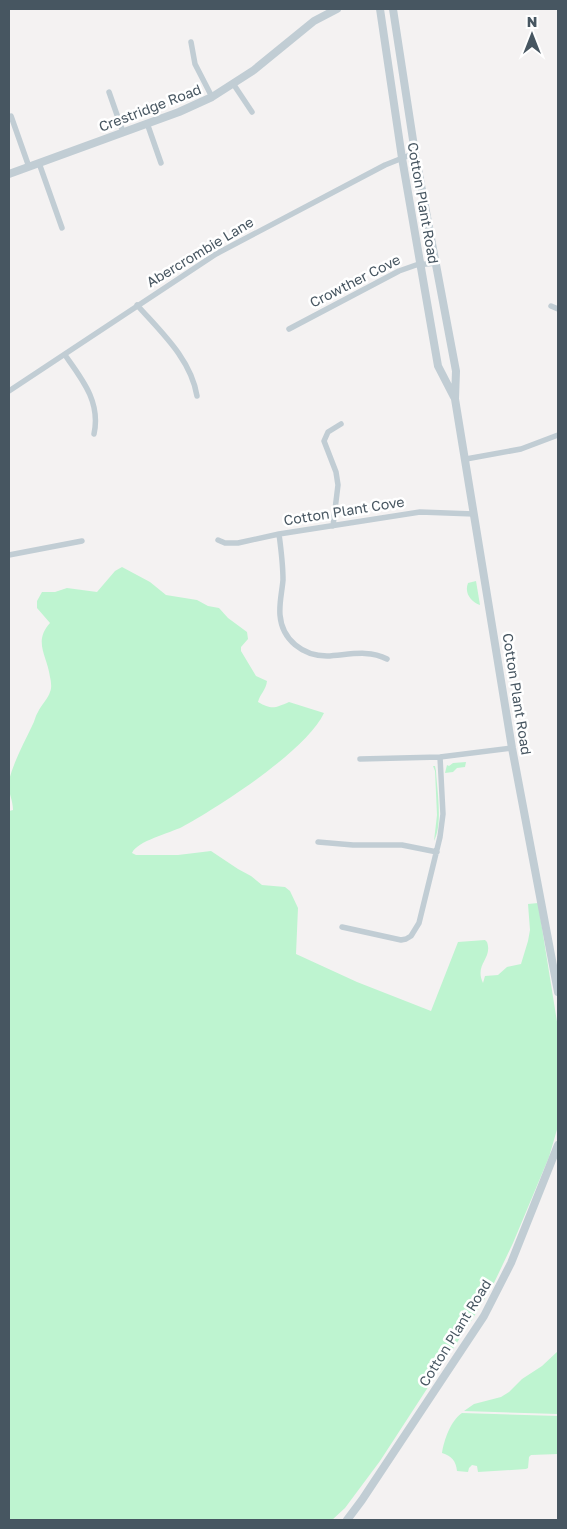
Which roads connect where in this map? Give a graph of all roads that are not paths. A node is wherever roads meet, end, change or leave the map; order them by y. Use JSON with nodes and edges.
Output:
{"nodes":[{"id":1,"x":337,"y":9,"type":"edge"},
{"id":2,"x":380,"y":9,"type":"edge"},
{"id":3,"x":393,"y":9,"type":"edge"},
{"id":4,"x":191,"y":42,"type":"dead end"},
{"id":5,"x":234,"y":84,"type":"junction"},
{"id":6,"x":109,"y":92,"type":"dead end"},
{"id":7,"x":212,"y":97,"type":"junction"},
{"id":8,"x":252,"y":112,"type":"dead end"},
{"id":9,"x":11,"y":116,"type":"dead end"},
{"id":10,"x":147,"y":123,"type":"junction"},
{"id":11,"x":123,"y":132,"type":"junction"},
{"id":12,"x":415,"y":153,"type":"junction"},
{"id":13,"x":402,"y":158,"type":"junction"},
{"id":14,"x":39,"y":163,"type":"junction"},
{"id":15,"x":161,"y":163,"type":"dead end"},
{"id":16,"x":30,"y":167,"type":"junction"},
{"id":17,"x":9,"y":174,"type":"edge"},
{"id":18,"x":62,"y":228,"type":"dead end"},
{"id":19,"x":436,"y":263,"type":"junction"},
{"id":20,"x":421,"y":265,"type":"junction"},
{"id":21,"x":137,"y":305,"type":"junction"},
{"id":22,"x":551,"y":306,"type":"dead end"},
{"id":23,"x":558,"y":309,"type":"edge"},
{"id":24,"x":289,"y":329,"type":"dead end"},
{"id":25,"x":65,"y":354,"type":"junction"},
{"id":26,"x":9,"y":392,"type":"edge"},
{"id":27,"x":197,"y":396,"type":"dead end"},
{"id":28,"x":454,"y":399,"type":"junction"},
{"id":29,"x":341,"y":424,"type":"dead end"},
{"id":30,"x":94,"y":434,"type":"dead end"},
{"id":31,"x":558,"y":435,"type":"edge"},
{"id":32,"x":466,"y":459,"type":"junction"},
{"id":33,"x":474,"y":514,"type":"junction"},
{"id":34,"x":333,"y":526,"type":"junction"},
{"id":35,"x":279,"y":534,"type":"junction"},
{"id":36,"x":218,"y":540,"type":"dead end"},
{"id":37,"x":82,"y":541,"type":"dead end"},
{"id":38,"x":9,"y":555,"type":"edge"},
{"id":39,"x":387,"y":659,"type":"dead end"},
{"id":40,"x":512,"y":748,"type":"junction"},
{"id":41,"x":440,"y":757,"type":"junction"},
{"id":42,"x":360,"y":759,"type":"dead end"},
{"id":43,"x":318,"y":842,"type":"dead end"},
{"id":44,"x":437,"y":852,"type":"junction"},
{"id":45,"x":342,"y":927,"type":"dead end"},
{"id":46,"x":558,"y":992,"type":"edge"},
{"id":47,"x":558,"y":1145,"type":"edge"},
{"id":48,"x":347,"y":1520,"type":"edge"}],
"edges":[{"from":1,"to":5,"type":"street","name":"Crestridge Road"},
{"from":2,"to":13,"type":"street","name":"Cotton Plant Road"},
{"from":3,"to":12,"type":"street","name":"Cotton Plant Road"},
{"from":4,"to":7,"type":"street"},
{"from":5,"to":7,"type":"street","name":"Crestridge Road"},
{"from":5,"to":8,"type":"street"},
{"from":6,"to":11,"type":"street"},
{"from":7,"to":10,"type":"street","name":"Crestridge Road"},
{"from":9,"to":16,"type":"street"},
{"from":10,"to":11,"type":"street","name":"Crestridge Road"},
{"from":10,"to":15,"type":"street"},
{"from":11,"to":14,"type":"street","name":"Crestridge Road"},
{"from":12,"to":13,"type":"street","name":"Abercrombie Lane"},
{"from":12,"to":19,"type":"street","name":"Cotton Plant Road"},
{"from":13,"to":20,"type":"street","name":"Cotton Plant Road"},
{"from":13,"to":21,"type":"street","name":"Abercrombie Lane"},
{"from":14,"to":16,"type":"street","name":"Crestridge Road"},
{"from":14,"to":18,"type":"street"},
{"from":16,"to":17,"type":"street","name":"Crestridge Road"},
{"from":19,"to":20,"type":"street","name":"Crowther Cove"},
{"from":19,"to":28,"type":"street","name":"Cotton Plant Road"},
{"from":20,"to":24,"type":"street","name":"Crowther Cove"},
{"from":20,"to":28,"type":"street","name":"Cotton Plant Road"},
{"from":21,"to":25,"type":"street","name":"Abercrombie Lane"},
{"from":21,"to":27,"type":"street"},
{"from":22,"to":23,"type":"street"},
{"from":25,"to":26,"type":"street","name":"Abercrombie Lane"},
{"from":25,"to":30,"type":"street"},
{"from":28,"to":32,"type":"street","name":"Cotton Plant Road"},
{"from":29,"to":34,"type":"street"},
{"from":31,"to":32,"type":"street"},
{"from":32,"to":33,"type":"street","name":"Cotton Plant Road"},
{"from":33,"to":34,"type":"street","name":"Cotton Plant Cove"},
{"from":33,"to":40,"type":"street","name":"Cotton Plant Road"},
{"from":34,"to":35,"type":"street","name":"Cotton Plant Cove"},
{"from":35,"to":36,"type":"street","name":"Cotton Plant Cove"},
{"from":35,"to":39,"type":"street"},
{"from":37,"to":38,"type":"street"},
{"from":40,"to":41,"type":"street"},
{"from":40,"to":46,"type":"street","name":"Cotton Plant Road"},
{"from":41,"to":42,"type":"street"},
{"from":41,"to":44,"type":"street"},
{"from":43,"to":44,"type":"street"},
{"from":44,"to":45,"type":"street"},
{"from":47,"to":48,"type":"street","name":"Cotton Plant Road"}]}
